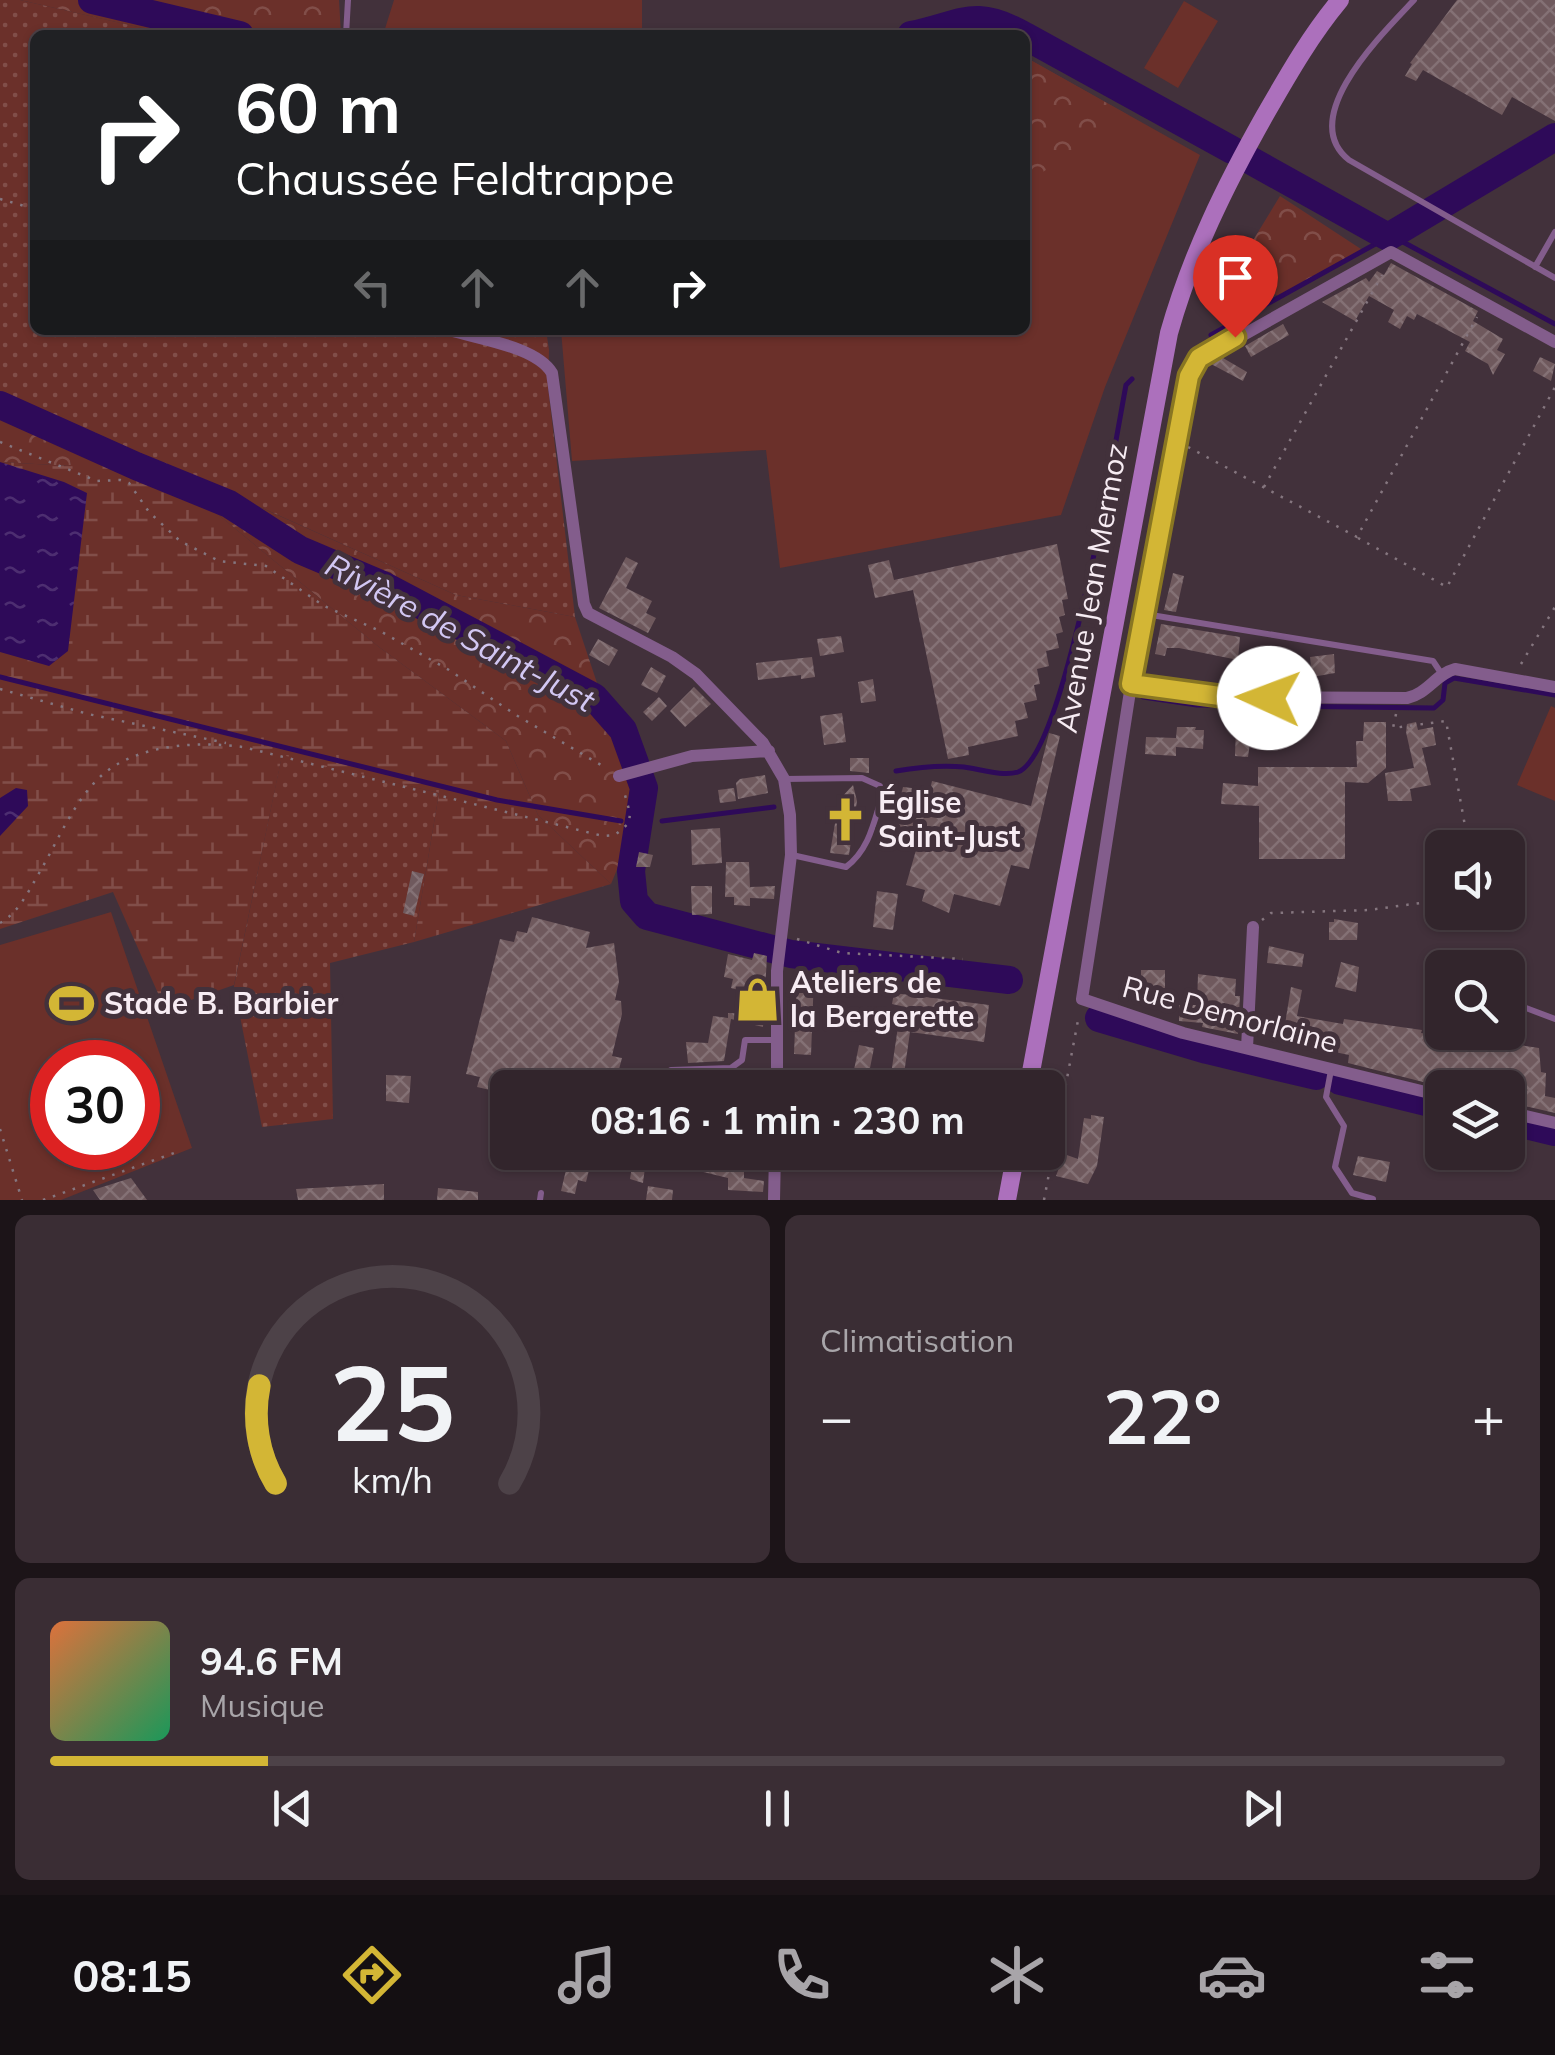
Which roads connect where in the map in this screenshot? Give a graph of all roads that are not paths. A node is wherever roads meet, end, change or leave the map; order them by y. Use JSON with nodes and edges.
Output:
{"nodes":[{"id":1,"x":348,"y":0,"type":"edge"},
{"id":2,"x":1340,"y":0,"type":"edge"},
{"id":3,"x":1351,"y":0,"type":"edge"},
{"id":4,"x":1414,"y":0,"type":"edge"},
{"id":5,"x":346,"y":30,"type":"edge"},
{"id":6,"x":1264,"y":116,"type":"junction"},
{"id":7,"x":1555,"y":232,"type":"edge"},
{"id":8,"x":1534,"y":267,"type":"junction"},
{"id":9,"x":1555,"y":278,"type":"edge"},
{"id":10,"x":467,"y":335,"type":"edge"},
{"id":11,"x":1555,"y":342,"type":"edge"},
{"id":12,"x":1145,"y":614,"type":"junction"},
{"id":13,"x":1442,"y":674,"type":"junction"},
{"id":14,"x":1131,"y":684,"type":"junction"},
{"id":15,"x":1555,"y":687,"type":"edge"},
{"id":16,"x":769,"y":751,"type":"junction"},
{"id":17,"x":631,"y":771,"type":"road end"},
{"id":18,"x":784,"y":779,"type":"junction"},
{"id":19,"x":791,"y":854,"type":"junction"},
{"id":20,"x":1253,"y":927,"type":"road end"},
{"id":21,"x":1526,"y":1008,"type":"dead end"},
{"id":22,"x":1555,"y":1019,"type":"edge"},
{"id":23,"x":777,"y":1040,"type":"junction"},
{"id":24,"x":1246,"y":1048,"type":"junction"},
{"id":25,"x":1331,"y":1069,"type":"junction"},
{"id":26,"x":671,"y":1070,"type":"dead end"},
{"id":27,"x":777,"y":1070,"type":"edge"},
{"id":28,"x":1031,"y":1070,"type":"edge"},
{"id":29,"x":1425,"y":1092,"type":"edge"},
{"id":30,"x":1525,"y":1116,"type":"edge"},
{"id":31,"x":1555,"y":1123,"type":"edge"},
{"id":32,"x":775,"y":1170,"type":"edge"},
{"id":33,"x":1013,"y":1170,"type":"edge"},
{"id":34,"x":774,"y":1197,"type":"edge"},
{"id":35,"x":1008,"y":1200,"type":"edge"},
{"id":36,"x":1373,"y":1200,"type":"edge"}],
"edges":[{"from":1,"to":5,"type":"lane"},
{"from":2,"to":6,"type":"main road","name":"Avenue Jean Mermoz"},
{"from":3,"to":6,"type":"main road","name":"Avenue Jean Mermoz"},
{"from":4,"to":8,"type":"lane"},
{"from":6,"to":28,"type":"main road","name":"Avenue Jean Mermoz"},
{"from":7,"to":8,"type":"lane"},
{"from":8,"to":9,"type":"lane"},
{"from":10,"to":16,"type":"street"},
{"from":11,"to":12,"type":"street","name":"Rue Demorlaine"},
{"from":12,"to":13,"type":"lane"},
{"from":12,"to":14,"type":"street","name":"Rue Demorlaine"},
{"from":13,"to":14,"type":"street"},
{"from":13,"to":15,"type":"street"},
{"from":14,"to":24,"type":"street","name":"Rue Demorlaine"},
{"from":16,"to":17,"type":"street"},
{"from":16,"to":18,"type":"street"},
{"from":18,"to":19,"type":"street"},
{"from":18,"to":19,"type":"lane"},
{"from":19,"to":23,"type":"street"},
{"from":20,"to":24,"type":"street"},
{"from":21,"to":22,"type":"lane"},
{"from":23,"to":26,"type":"lane"},
{"from":23,"to":27,"type":"street"},
{"from":24,"to":25,"type":"street","name":"Rue Demorlaine"},
{"from":25,"to":29,"type":"street","name":"Rue Demorlaine"},
{"from":25,"to":36,"type":"lane"},
{"from":30,"to":31,"type":"street"},
{"from":32,"to":34,"type":"street"},
{"from":33,"to":35,"type":"main road"}]}
